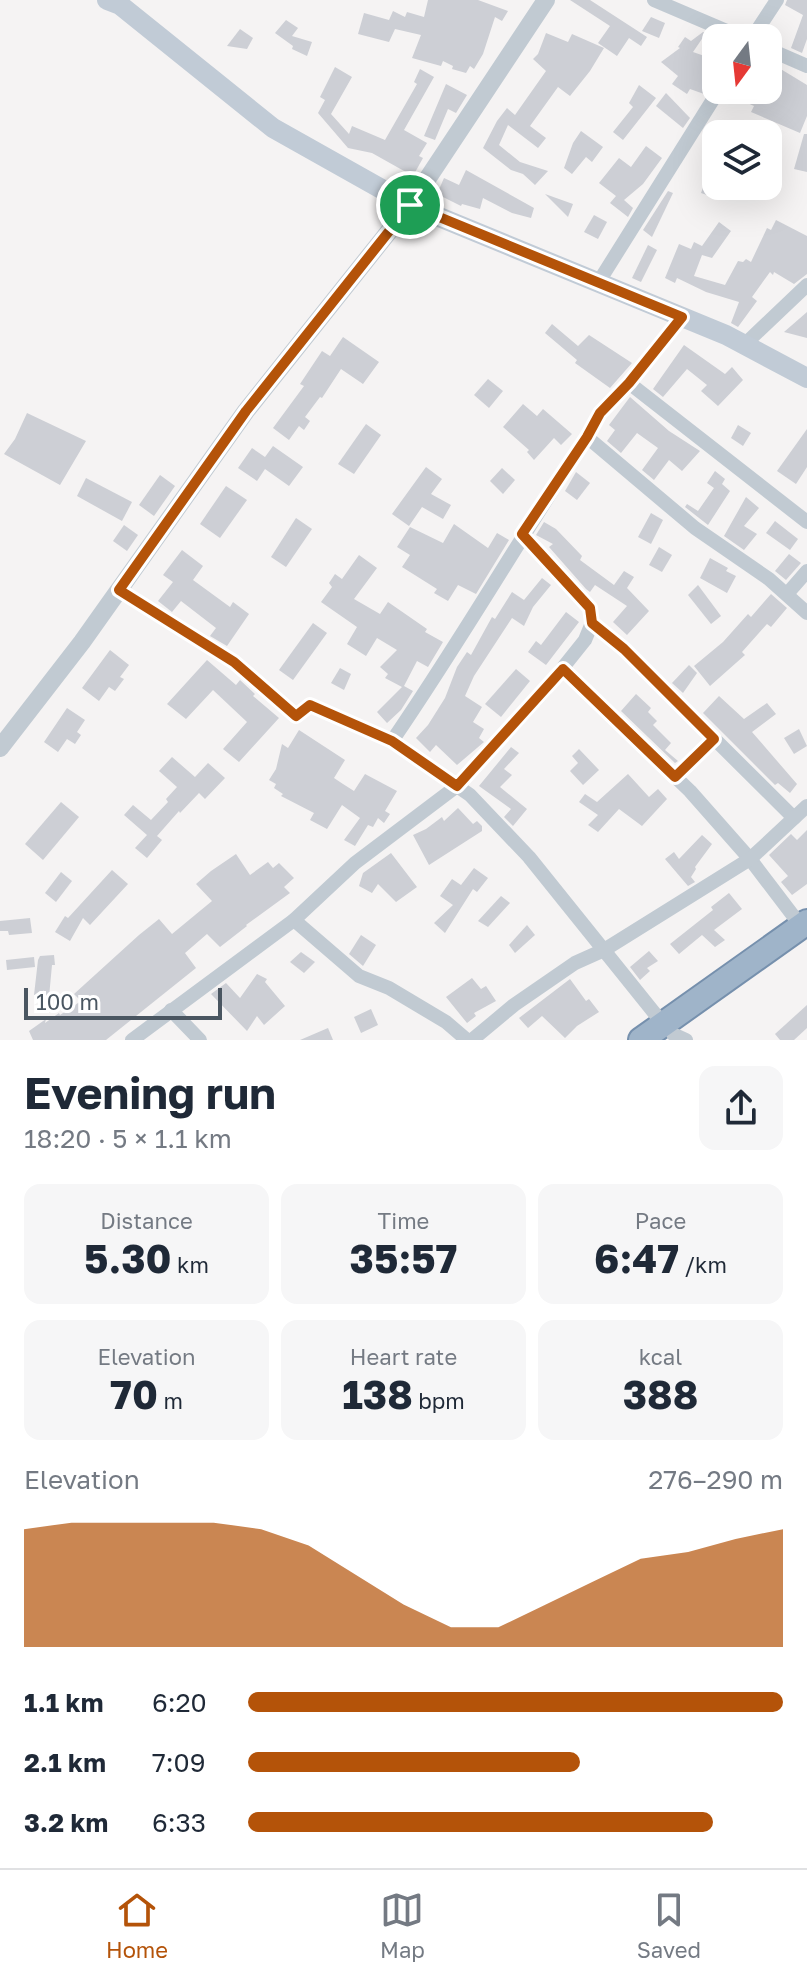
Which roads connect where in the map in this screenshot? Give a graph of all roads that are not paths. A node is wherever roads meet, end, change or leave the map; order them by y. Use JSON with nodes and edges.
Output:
{"nodes":[{"id":1,"x":546,"y":0,"type":"edge"},
{"id":2,"x":654,"y":0,"type":"edge"},
{"id":3,"x":777,"y":0,"type":"edge"},
{"id":4,"x":115,"y":2,"type":"edge"},
{"id":5,"x":710,"y":24,"type":"edge"},
{"id":6,"x":761,"y":24,"type":"edge"},
{"id":7,"x":782,"y":55,"type":"edge"},
{"id":8,"x":807,"y":66,"type":"edge"},
{"id":9,"x":710,"y":104,"type":"edge"},
{"id":10,"x":410,"y":205,"type":"junction"},
{"id":11,"x":598,"y":283,"type":"junction"},
{"id":12,"x":807,"y":285,"type":"edge"},
{"id":13,"x":682,"y":317,"type":"junction"},
{"id":14,"x":744,"y":345,"type":"junction"},
{"id":15,"x":807,"y":378,"type":"edge"},
{"id":16,"x":629,"y":383,"type":"junction"},
{"id":17,"x":587,"y":437,"type":"junction"},
{"id":18,"x":807,"y":522,"type":"edge"},
{"id":19,"x":522,"y":534,"type":"junction"},
{"id":20,"x":807,"y":571,"type":"edge"},
{"id":21,"x":119,"y":590,"type":"junction"},
{"id":22,"x":787,"y":594,"type":"junction"},
{"id":23,"x":807,"y":613,"type":"edge"},
{"id":24,"x":592,"y":623,"type":"junction"},
{"id":25,"x":563,"y":669,"type":"junction"},
{"id":26,"x":714,"y":739,"type":"junction"},
{"id":27,"x":392,"y":741,"type":"junction"},
{"id":28,"x":0,"y":748,"type":"edge"},
{"id":29,"x":675,"y":777,"type":"junction"},
{"id":30,"x":457,"y":786,"type":"junction"},
{"id":31,"x":807,"y":806,"type":"edge"},
{"id":32,"x":794,"y":818,"type":"junction"},
{"id":33,"x":750,"y":859,"type":"junction"},
{"id":34,"x":294,"y":920,"type":"junction"},
{"id":35,"x":805,"y":929,"type":"edge"},
{"id":36,"x":604,"y":950,"type":"junction"},
{"id":37,"x":171,"y":1010,"type":"junction"},
{"id":38,"x":672,"y":1035,"type":"edge"},
{"id":39,"x":132,"y":1040,"type":"edge"},
{"id":40,"x":200,"y":1040,"type":"edge"},
{"id":41,"x":470,"y":1040,"type":"edge"},
{"id":42,"x":641,"y":1040,"type":"edge"}],
"edges":[{"from":1,"to":10,"type":"street"},
{"from":2,"to":5,"type":"street"},
{"from":3,"to":6,"type":"street"},
{"from":4,"to":10,"type":"main road"},
{"from":7,"to":8,"type":"street"},
{"from":9,"to":11,"type":"street"},
{"from":10,"to":11,"type":"main road"},
{"from":10,"to":21,"type":"street"},
{"from":11,"to":13,"type":"main road"},
{"from":12,"to":14,"type":"street"},
{"from":13,"to":14,"type":"main road"},
{"from":13,"to":16,"type":"street"},
{"from":14,"to":15,"type":"main road"},
{"from":16,"to":17,"type":"street"},
{"from":16,"to":18,"type":"street"},
{"from":17,"to":19,"type":"street"},
{"from":17,"to":22,"type":"street"},
{"from":19,"to":24,"type":"street"},
{"from":19,"to":27,"type":"street"},
{"from":20,"to":22,"type":"street"},
{"from":21,"to":27,"type":"street"},
{"from":21,"to":28,"type":"street"},
{"from":22,"to":23,"type":"street"},
{"from":24,"to":25,"type":"street"},
{"from":24,"to":26,"type":"street"},
{"from":25,"to":29,"type":"street"},
{"from":25,"to":30,"type":"street"},
{"from":26,"to":29,"type":"street"},
{"from":26,"to":32,"type":"street"},
{"from":27,"to":30,"type":"street"},
{"from":29,"to":33,"type":"street"},
{"from":30,"to":34,"type":"street"},
{"from":30,"to":36,"type":"street"},
{"from":31,"to":32,"type":"street"},
{"from":32,"to":33,"type":"street"},
{"from":33,"to":35,"type":"street"},
{"from":33,"to":36,"type":"street"},
{"from":34,"to":37,"type":"street"},
{"from":34,"to":41,"type":"street"},
{"from":35,"to":38,"type":"highway"},
{"from":36,"to":38,"type":"street"},
{"from":36,"to":41,"type":"street"},
{"from":37,"to":39,"type":"street"},
{"from":37,"to":40,"type":"street"},
{"from":38,"to":42,"type":"highway"}]}
